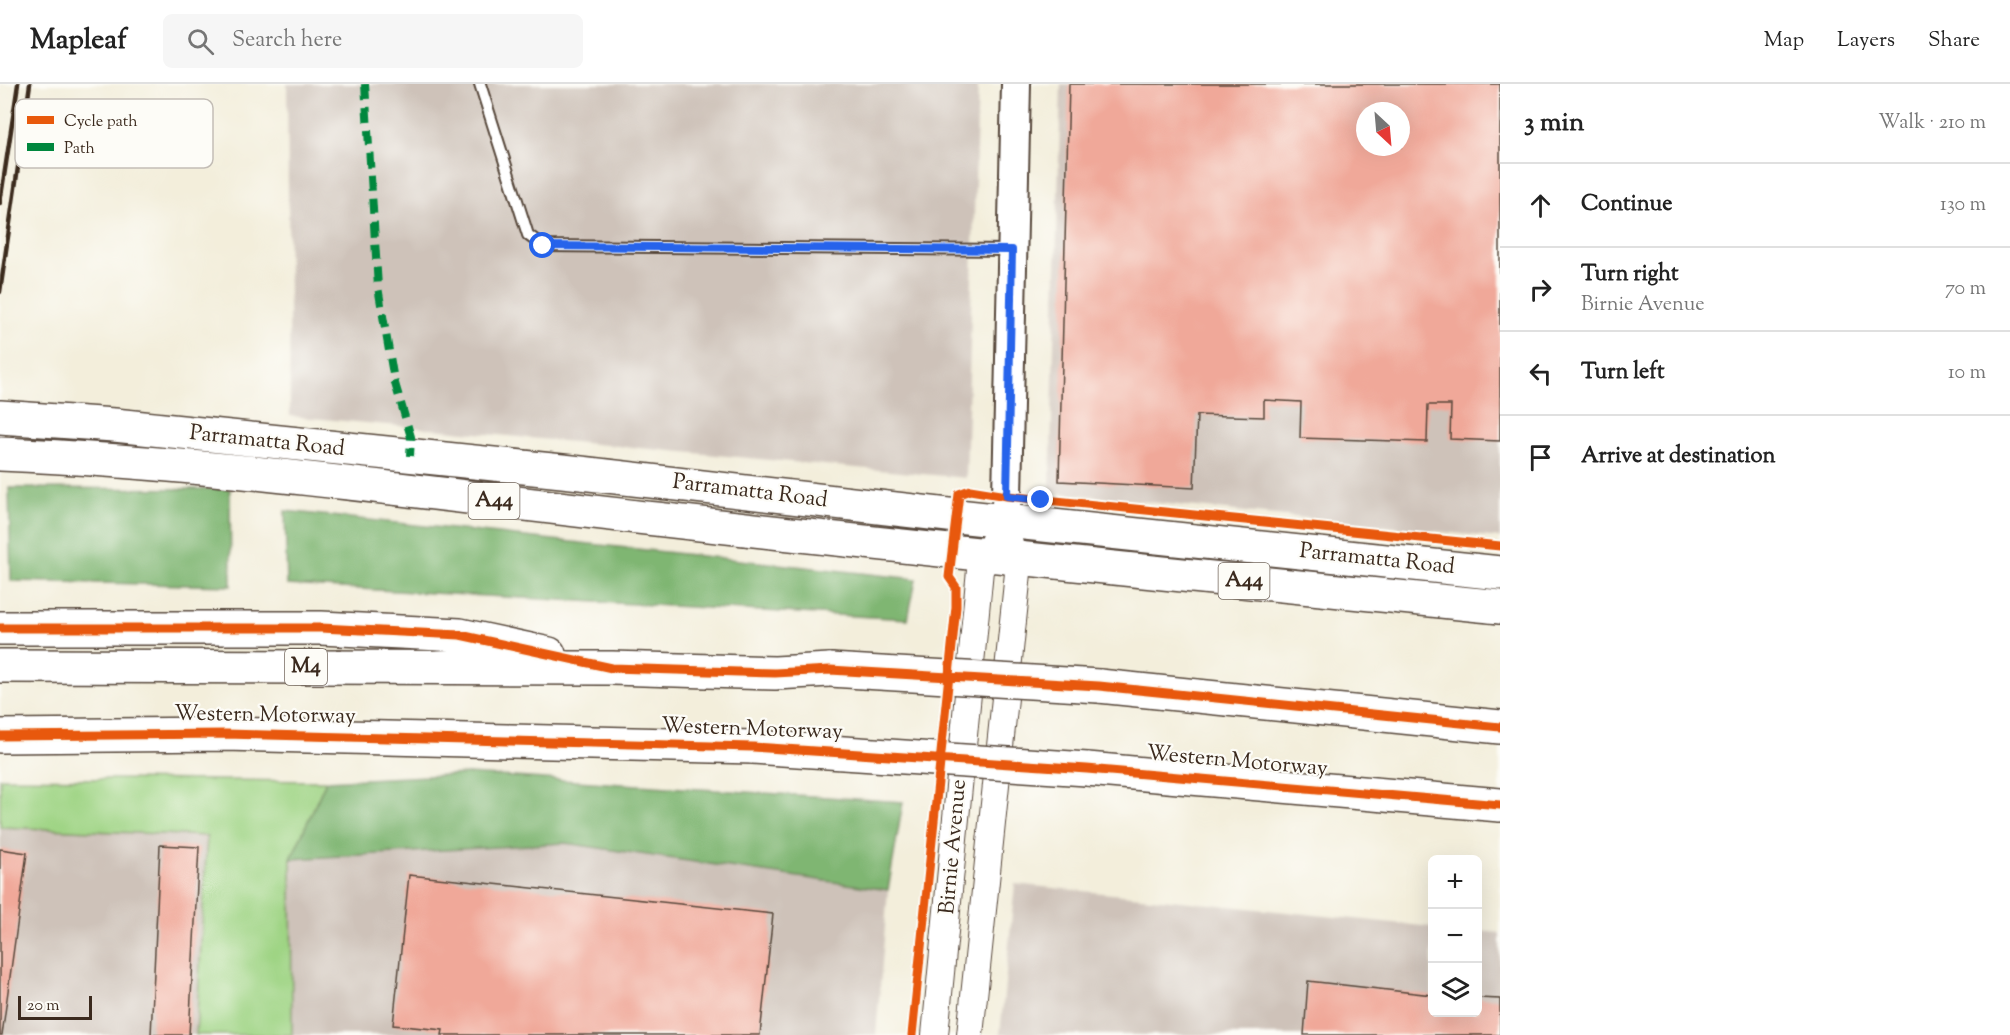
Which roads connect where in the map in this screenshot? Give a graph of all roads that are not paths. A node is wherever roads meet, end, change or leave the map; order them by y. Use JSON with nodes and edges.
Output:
{"nodes":[{"id":1,"x":480,"y":84,"type":"edge"},
{"id":2,"x":1016,"y":84,"type":"edge"},
{"id":3,"x":1012,"y":250,"type":"junction"},
{"id":4,"x":0,"y":417,"type":"edge"},
{"id":5,"x":0,"y":454,"type":"edge"},
{"id":6,"x":1004,"y":521,"type":"junction"},
{"id":7,"x":1001,"y":556,"type":"junction"},
{"id":8,"x":1500,"y":573,"type":"edge"},
{"id":9,"x":1500,"y":608,"type":"edge"},
{"id":10,"x":0,"y":628,"type":"edge"},
{"id":11,"x":0,"y":666,"type":"edge"},
{"id":12,"x":612,"y":668,"type":"junction"},
{"id":13,"x":1500,"y":727,"type":"edge"},
{"id":14,"x":0,"y":736,"type":"edge"},
{"id":15,"x":1500,"y":805,"type":"edge"},
{"id":16,"x":935,"y":1035,"type":"edge"},
{"id":17,"x":970,"y":1035,"type":"edge"}],
"edges":[{"from":1,"to":3,"type":"lane"},
{"from":2,"to":3,"type":"main road","name":"Birnie Avenue"},
{"from":3,"to":6,"type":"main road","name":"Birnie Avenue"},
{"from":4,"to":6,"type":"highway","name":"Parramatta Road","number":"A44"},
{"from":5,"to":7,"type":"highway","name":"Parramatta Road","number":"A44"},
{"from":6,"to":7,"type":"main road","name":"Birnie Avenue"},
{"from":6,"to":8,"type":"highway","name":"Parramatta Road","number":"A44"},
{"from":7,"to":9,"type":"highway","name":"Parramatta Road","number":"A44"},
{"from":7,"to":16,"type":"street","name":"Birnie Avenue"},
{"from":7,"to":17,"type":"street","name":"Birnie Avenue"},
{"from":10,"to":12,"type":"highway","number":"M4"},
{"from":11,"to":12,"type":"highway","number":"M4"},
{"from":12,"to":13,"type":"highway","number":"M4","bridge":true},
{"from":14,"to":15,"type":"highway","name":"Western Motorway","bridge":true}]}
